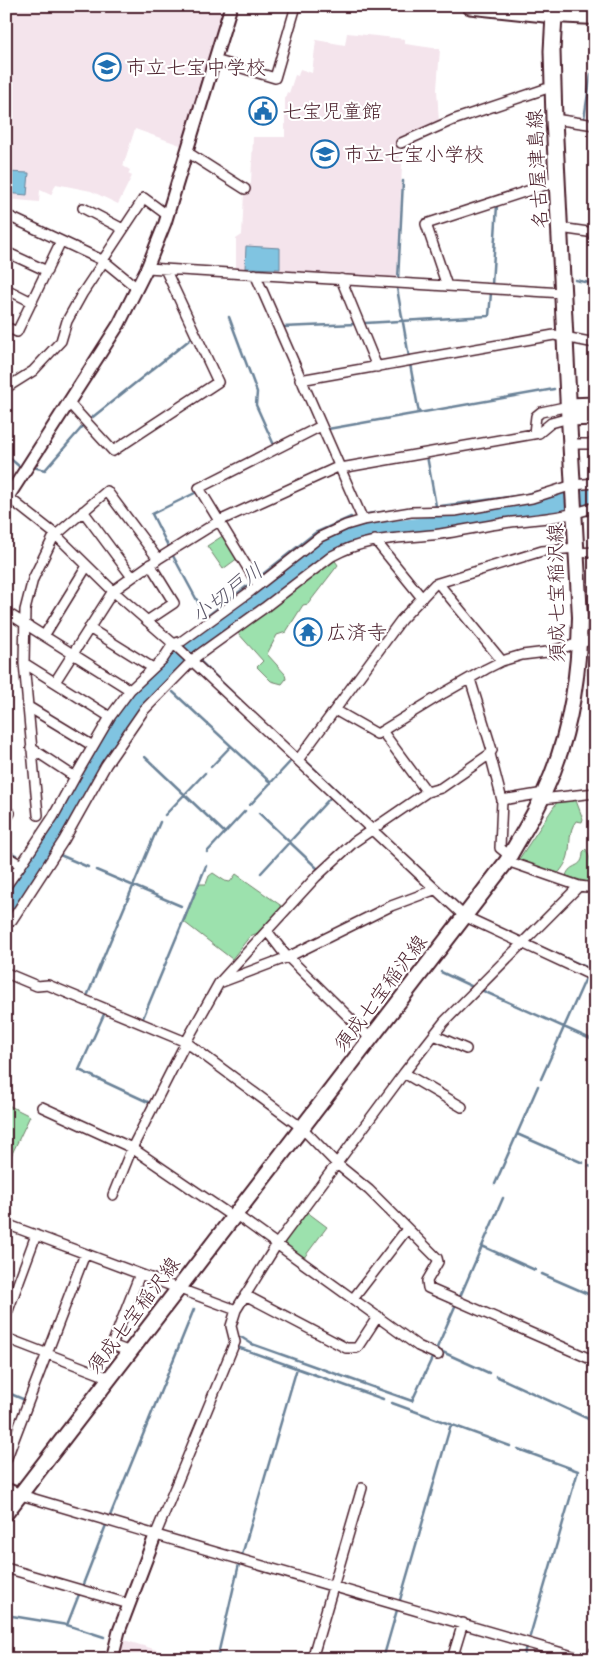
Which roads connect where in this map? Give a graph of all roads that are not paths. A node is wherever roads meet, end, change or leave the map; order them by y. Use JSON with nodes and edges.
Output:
{"nodes":[{"id":1,"x":232,"y":6,"type":"edge"},
{"id":2,"x":296,"y":6,"type":"edge"},
{"id":3,"x":470,"y":6,"type":"edge"},
{"id":4,"x":554,"y":11,"type":"edge"},
{"id":5,"x":595,"y":17,"type":"edge"},
{"id":6,"x":215,"y":60,"type":"junction"},
{"id":7,"x":553,"y":89,"type":"junction"},
{"id":8,"x":554,"y":118,"type":"junction"},
{"id":9,"x":595,"y":125,"type":"edge"},
{"id":10,"x":401,"y":143,"type":"dead end"},
{"id":11,"x":187,"y":152,"type":"junction"},
{"id":12,"x":558,"y":182,"type":"junction"},
{"id":13,"x":245,"y":189,"type":"dead end"},
{"id":14,"x":83,"y":208,"type":"dead end"},
{"id":15,"x":167,"y":215,"type":"junction"},
{"id":16,"x":6,"y":216,"type":"edge"},
{"id":17,"x":560,"y":228,"type":"junction"},
{"id":18,"x":123,"y":229,"type":"junction"},
{"id":19,"x":595,"y":233,"type":"edge"},
{"id":20,"x":62,"y":241,"type":"junction"},
{"id":21,"x":6,"y":252,"type":"edge"},
{"id":22,"x":104,"y":260,"type":"junction"},
{"id":23,"x":147,"y":268,"type":"junction"},
{"id":24,"x":165,"y":269,"type":"junction"},
{"id":25,"x":47,"y":271,"type":"junction"},
{"id":26,"x":255,"y":274,"type":"junction"},
{"id":27,"x":341,"y":279,"type":"junction"},
{"id":28,"x":447,"y":286,"type":"junction"},
{"id":29,"x":137,"y":288,"type":"junction"},
{"id":30,"x":6,"y":289,"type":"edge"},
{"id":31,"x":563,"y":294,"type":"junction"},
{"id":32,"x":32,"y":302,"type":"junction"},
{"id":33,"x":6,"y":327,"type":"edge"},
{"id":34,"x":565,"y":337,"type":"junction"},
{"id":35,"x":595,"y":343,"type":"edge"},
{"id":36,"x":377,"y":367,"type":"junction"},
{"id":37,"x":300,"y":380,"type":"junction"},
{"id":38,"x":6,"y":388,"type":"edge"},
{"id":39,"x":68,"y":402,"type":"junction"},
{"id":40,"x":595,"y":405,"type":"edge"},
{"id":41,"x":569,"y":412,"type":"junction"},
{"id":42,"x":595,"y":417,"type":"edge"},
{"id":43,"x":321,"y":426,"type":"junction"},
{"id":44,"x":534,"y":434,"type":"junction"},
{"id":45,"x":571,"y":444,"type":"junction"},
{"id":46,"x":595,"y":444,"type":"edge"},
{"id":47,"x":340,"y":467,"type":"junction"},
{"id":48,"x":595,"y":482,"type":"edge"},
{"id":49,"x":573,"y":487,"type":"junction"},
{"id":50,"x":7,"y":498,"type":"edge"},
{"id":51,"x":595,"y":507,"type":"edge"},
{"id":52,"x":83,"y":511,"type":"junction"},
{"id":53,"x":575,"y":513,"type":"junction"},
{"id":54,"x":219,"y":520,"type":"junction"},
{"id":55,"x":363,"y":520,"type":"junction"},
{"id":56,"x":56,"y":534,"type":"junction"},
{"id":57,"x":375,"y":540,"type":"junction"},
{"id":58,"x":576,"y":550,"type":"junction"},
{"id":59,"x":595,"y":552,"type":"edge"},
{"id":60,"x":158,"y":559,"type":"junction"},
{"id":61,"x":150,"y":564,"type":"junction"},
{"id":62,"x":87,"y":566,"type":"junction"},
{"id":63,"x":132,"y":577,"type":"junction"},
{"id":64,"x":438,"y":583,"type":"junction"},
{"id":65,"x":258,"y":585,"type":"junction"},
{"id":66,"x":113,"y":591,"type":"junction"},
{"id":67,"x":422,"y":598,"type":"junction"},
{"id":68,"x":6,"y":612,"type":"edge"},
{"id":69,"x":147,"y":621,"type":"junction"},
{"id":70,"x":26,"y":625,"type":"junction"},
{"id":71,"x":89,"y":628,"type":"junction"},
{"id":72,"x":44,"y":636,"type":"junction"},
{"id":73,"x":595,"y":640,"type":"edge"},
{"id":74,"x":580,"y":643,"type":"junction"},
{"id":75,"x":175,"y":645,"type":"junction"},
{"id":76,"x":72,"y":654,"type":"junction"},
{"id":77,"x":190,"y":660,"type":"junction"},
{"id":78,"x":502,"y":661,"type":"junction"},
{"id":79,"x":24,"y":663,"type":"junction"},
{"id":80,"x":153,"y":668,"type":"junction"},
{"id":81,"x":470,"y":679,"type":"junction"},
{"id":82,"x":54,"y":682,"type":"junction"},
{"id":83,"x":130,"y":690,"type":"junction"},
{"id":84,"x":27,"y":706,"type":"junction"},
{"id":85,"x":335,"y":710,"type":"junction"},
{"id":86,"x":110,"y":717,"type":"junction"},
{"id":87,"x":382,"y":731,"type":"junction"},
{"id":88,"x":93,"y":746,"type":"junction"},
{"id":89,"x":31,"y":748,"type":"junction"},
{"id":90,"x":490,"y":754,"type":"junction"},
{"id":91,"x":298,"y":760,"type":"junction"},
{"id":92,"x":75,"y":777,"type":"junction"},
{"id":93,"x":427,"y":792,"type":"junction"},
{"id":94,"x":595,"y":793,"type":"edge"},
{"id":95,"x":543,"y":796,"type":"junction"},
{"id":96,"x":502,"y":800,"type":"junction"},
{"id":97,"x":6,"y":811,"type":"edge"},
{"id":98,"x":38,"y":815,"type":"dead end"},
{"id":99,"x":6,"y":820,"type":"edge"},
{"id":100,"x":372,"y":830,"type":"junction"},
{"id":101,"x":6,"y":856,"type":"edge"},
{"id":102,"x":509,"y":858,"type":"junction"},
{"id":103,"x":21,"y":865,"type":"junction"},
{"id":104,"x":6,"y":886,"type":"edge"},
{"id":105,"x":579,"y":886,"type":"junction"},
{"id":106,"x":595,"y":888,"type":"edge"},
{"id":107,"x":434,"y":890,"type":"junction"},
{"id":108,"x":464,"y":916,"type":"junction"},
{"id":109,"x":6,"y":924,"type":"edge"},
{"id":110,"x":267,"y":931,"type":"junction"},
{"id":111,"x":521,"y":944,"type":"junction"},
{"id":112,"x":287,"y":957,"type":"junction"},
{"id":113,"x":6,"y":973,"type":"edge"},
{"id":114,"x":595,"y":977,"type":"edge"},
{"id":115,"x":219,"y":983,"type":"junction"},
{"id":116,"x":434,"y":1035,"type":"junction"},
{"id":117,"x":371,"y":1039,"type":"junction"},
{"id":118,"x":186,"y":1042,"type":"junction"},
{"id":119,"x":466,"y":1049,"type":"dead end"},
{"id":120,"x":404,"y":1073,"type":"junction"},
{"id":121,"x":42,"y":1107,"type":"dead end"},
{"id":122,"x":462,"y":1107,"type":"dead end"},
{"id":123,"x":302,"y":1128,"type":"junction"},
{"id":124,"x":132,"y":1148,"type":"junction"},
{"id":125,"x":337,"y":1164,"type":"junction"},
{"id":126,"x":113,"y":1195,"type":"dead end"},
{"id":127,"x":234,"y":1216,"type":"junction"},
{"id":128,"x":6,"y":1224,"type":"edge"},
{"id":129,"x":407,"y":1229,"type":"junction"},
{"id":130,"x":36,"y":1235,"type":"junction"},
{"id":131,"x":277,"y":1244,"type":"junction"},
{"id":132,"x":85,"y":1254,"type":"junction"},
{"id":133,"x":140,"y":1274,"type":"junction"},
{"id":134,"x":178,"y":1288,"type":"junction"},
{"id":135,"x":245,"y":1296,"type":"junction"},
{"id":136,"x":353,"y":1299,"type":"junction"},
{"id":137,"x":236,"y":1310,"type":"junction"},
{"id":138,"x":6,"y":1316,"type":"edge"},
{"id":139,"x":378,"y":1316,"type":"junction"},
{"id":140,"x":6,"y":1338,"type":"edge"},
{"id":141,"x":130,"y":1352,"type":"junction"},
{"id":142,"x":47,"y":1354,"type":"junction"},
{"id":143,"x":438,"y":1355,"type":"dead end"},
{"id":144,"x":595,"y":1361,"type":"edge"},
{"id":145,"x":110,"y":1378,"type":"junction"},
{"id":146,"x":6,"y":1460,"type":"edge"},
{"id":147,"x":362,"y":1488,"type":"dead end"},
{"id":148,"x":6,"y":1489,"type":"edge"},
{"id":149,"x":21,"y":1495,"type":"junction"},
{"id":150,"x":6,"y":1513,"type":"edge"},
{"id":151,"x":155,"y":1536,"type":"junction"},
{"id":152,"x":6,"y":1568,"type":"edge"},
{"id":153,"x":333,"y":1585,"type":"junction"},
{"id":154,"x":129,"y":1604,"type":"junction"},
{"id":155,"x":463,"y":1623,"type":"junction"},
{"id":156,"x":595,"y":1653,"type":"edge"},
{"id":157,"x":112,"y":1659,"type":"edge"},
{"id":158,"x":312,"y":1659,"type":"edge"},
{"id":159,"x":452,"y":1659,"type":"edge"},
{"id":160,"x":583,"y":1659,"type":"edge"},
{"id":161,"x":593,"y":1659,"type":"edge"}],
"edges":[{"from":1,"to":6,"type":"street"},
{"from":2,"to":6,"type":"street"},
{"from":3,"to":4,"type":"main road"},
{"from":4,"to":5,"type":"main road"},
{"from":4,"to":7,"type":"main road","name":"名古屋津島線"},
{"from":6,"to":11,"type":"street"},
{"from":7,"to":8,"type":"main road","name":"名古屋津島線"},
{"from":7,"to":10,"type":"street"},
{"from":8,"to":9,"type":"street"},
{"from":8,"to":12,"type":"main road","name":"名古屋津島線"},
{"from":11,"to":13,"type":"street"},
{"from":11,"to":15,"type":"street"},
{"from":12,"to":17,"type":"main road","name":"名古屋津島線"},
{"from":12,"to":28,"type":"street"},
{"from":14,"to":18,"type":"street"},
{"from":15,"to":18,"type":"street"},
{"from":15,"to":23,"type":"street"},
{"from":16,"to":20,"type":"street"},
{"from":17,"to":19,"type":"street"},
{"from":17,"to":31,"type":"main road","name":"名古屋津島線"},
{"from":18,"to":22,"type":"street"},
{"from":20,"to":22,"type":"street"},
{"from":20,"to":25,"type":"street"},
{"from":21,"to":25,"type":"street"},
{"from":22,"to":29,"type":"street"},
{"from":22,"to":38,"type":"street"},
{"from":23,"to":24,"type":"street"},
{"from":23,"to":29,"type":"street"},
{"from":24,"to":26,"type":"street"},
{"from":24,"to":39,"type":"street"},
{"from":25,"to":32,"type":"street"},
{"from":26,"to":27,"type":"street"},
{"from":26,"to":37,"type":"street"},
{"from":27,"to":28,"type":"street"},
{"from":27,"to":36,"type":"street"},
{"from":28,"to":31,"type":"street"},
{"from":29,"to":39,"type":"street"},
{"from":30,"to":32,"type":"street"},
{"from":31,"to":34,"type":"main road","name":"名古屋津島線"},
{"from":32,"to":33,"type":"street"},
{"from":34,"to":35,"type":"street"},
{"from":34,"to":36,"type":"street"},
{"from":34,"to":41,"type":"main road","name":"名古屋津島線"},
{"from":36,"to":37,"type":"street"},
{"from":37,"to":43,"type":"street"},
{"from":39,"to":50,"type":"street"},
{"from":40,"to":41,"type":"main road"},
{"from":41,"to":42,"type":"main road"},
{"from":41,"to":44,"type":"street"},
{"from":41,"to":44,"type":"street"},
{"from":41,"to":45,"type":"main road","name":"須成七宝稲沢線"},
{"from":43,"to":47,"type":"street"},
{"from":43,"to":54,"type":"street"},
{"from":44,"to":47,"type":"street"},
{"from":45,"to":46,"type":"street"},
{"from":45,"to":49,"type":"main road","name":"須成七宝稲沢線"},
{"from":47,"to":54,"type":"street"},
{"from":47,"to":55,"type":"street"},
{"from":48,"to":49,"type":"street"},
{"from":49,"to":53,"type":"main road","name":"須成七宝稲沢線"},
{"from":49,"to":55,"type":"street"},
{"from":50,"to":56,"type":"street"},
{"from":51,"to":53,"type":"street"},
{"from":52,"to":56,"type":"street"},
{"from":52,"to":60,"type":"street"},
{"from":52,"to":63,"type":"street"},
{"from":53,"to":57,"type":"street"},
{"from":53,"to":58,"type":"main road","name":"須成七宝稲沢線"},
{"from":54,"to":60,"type":"street"},
{"from":54,"to":65,"type":"street"},
{"from":55,"to":65,"type":"street"},
{"from":56,"to":62,"type":"street"},
{"from":56,"to":70,"type":"street"},
{"from":57,"to":67,"type":"street"},
{"from":57,"to":77,"type":"street"},
{"from":58,"to":59,"type":"street"},
{"from":58,"to":64,"type":"street"},
{"from":58,"to":74,"type":"main road","name":"須成七宝稲沢線"},
{"from":60,"to":61,"type":"street"},
{"from":61,"to":63,"type":"street"},
{"from":61,"to":69,"type":"street"},
{"from":62,"to":66,"type":"street"},
{"from":62,"to":72,"type":"street"},
{"from":63,"to":66,"type":"street"},
{"from":64,"to":67,"type":"street"},
{"from":64,"to":78,"type":"street"},
{"from":65,"to":75,"type":"street"},
{"from":66,"to":69,"type":"street"},
{"from":66,"to":71,"type":"street"},
{"from":67,"to":85,"type":"street"},
{"from":68,"to":70,"type":"street"},
{"from":69,"to":75,"type":"street"},
{"from":70,"to":72,"type":"street"},
{"from":70,"to":79,"type":"street"},
{"from":71,"to":76,"type":"street"},
{"from":71,"to":80,"type":"street"},
{"from":72,"to":76,"type":"street"},
{"from":73,"to":74,"type":"street"},
{"from":74,"to":78,"type":"street"},
{"from":74,"to":95,"type":"main road","name":"須成七宝稲沢線"},
{"from":75,"to":77,"type":"street"},
{"from":75,"to":80,"type":"street"},
{"from":76,"to":82,"type":"street"},
{"from":76,"to":83,"type":"street"},
{"from":77,"to":91,"type":"street"},
{"from":77,"to":109,"type":"street"},
{"from":78,"to":81,"type":"street"},
{"from":79,"to":82,"type":"street"},
{"from":79,"to":84,"type":"street"},
{"from":80,"to":83,"type":"street"},
{"from":81,"to":87,"type":"street"},
{"from":81,"to":90,"type":"street"},
{"from":82,"to":86,"type":"street"},
{"from":83,"to":86,"type":"street"},
{"from":84,"to":88,"type":"street"},
{"from":84,"to":89,"type":"street"},
{"from":85,"to":87,"type":"street"},
{"from":85,"to":91,"type":"street"},
{"from":86,"to":88,"type":"street"},
{"from":87,"to":93,"type":"street"},
{"from":88,"to":92,"type":"street"},
{"from":89,"to":92,"type":"street"},
{"from":89,"to":98,"type":"street"},
{"from":90,"to":93,"type":"street"},
{"from":90,"to":96,"type":"street"},
{"from":91,"to":100,"type":"street"},
{"from":92,"to":103,"type":"street"},
{"from":93,"to":100,"type":"street"},
{"from":94,"to":95,"type":"street"},
{"from":95,"to":96,"type":"street"},
{"from":95,"to":102,"type":"main road","name":"須成七宝稲沢線"},
{"from":96,"to":102,"type":"street"},
{"from":97,"to":99,"type":"street"},
{"from":100,"to":107,"type":"street"},
{"from":100,"to":110,"type":"street"},
{"from":101,"to":103,"type":"street"},
{"from":102,"to":105,"type":"street"},
{"from":102,"to":108,"type":"main road","name":"須成七宝稲沢線"},
{"from":103,"to":104,"type":"street"},
{"from":105,"to":106,"type":"street"},
{"from":105,"to":111,"type":"street"},
{"from":107,"to":108,"type":"street"},
{"from":107,"to":112,"type":"street"},
{"from":108,"to":111,"type":"street"},
{"from":108,"to":117,"type":"main road","name":"須成七宝稲沢線"},
{"from":110,"to":112,"type":"street"},
{"from":110,"to":115,"type":"street"},
{"from":111,"to":114,"type":"street"},
{"from":111,"to":116,"type":"street"},
{"from":112,"to":115,"type":"street"},
{"from":112,"to":117,"type":"street"},
{"from":113,"to":118,"type":"street"},
{"from":115,"to":118,"type":"street"},
{"from":116,"to":119,"type":"street"},
{"from":116,"to":120,"type":"street"},
{"from":117,"to":123,"type":"main road","name":"須成七宝稲沢線"},
{"from":118,"to":123,"type":"street"},
{"from":118,"to":124,"type":"street"},
{"from":120,"to":122,"type":"street"},
{"from":120,"to":125,"type":"street"},
{"from":121,"to":124,"type":"street"},
{"from":123,"to":125,"type":"street"},
{"from":123,"to":127,"type":"main road","name":"須成七宝稲沢線"},
{"from":124,"to":126,"type":"street"},
{"from":124,"to":127,"type":"street"},
{"from":125,"to":129,"type":"street"},
{"from":125,"to":131,"type":"street"},
{"from":127,"to":131,"type":"street"},
{"from":127,"to":134,"type":"main road","name":"須成七宝稲沢線"},
{"from":128,"to":130,"type":"street"},
{"from":129,"to":136,"type":"street"},
{"from":129,"to":144,"type":"street"},
{"from":130,"to":132,"type":"street"},
{"from":130,"to":138,"type":"street"},
{"from":131,"to":135,"type":"street"},
{"from":131,"to":136,"type":"street"},
{"from":132,"to":133,"type":"street"},
{"from":132,"to":142,"type":"street"},
{"from":133,"to":134,"type":"street"},
{"from":133,"to":141,"type":"street"},
{"from":134,"to":137,"type":"street"},
{"from":134,"to":141,"type":"main road","name":"須成七宝稲沢線"},
{"from":135,"to":137,"type":"street"},
{"from":135,"to":139,"type":"street"},
{"from":136,"to":139,"type":"street"},
{"from":137,"to":151,"type":"street"},
{"from":139,"to":143,"type":"street"},
{"from":140,"to":142,"type":"street"},
{"from":141,"to":145,"type":"main road","name":"須成七宝稲沢線"},
{"from":142,"to":145,"type":"street"},
{"from":142,"to":146,"type":"street"},
{"from":145,"to":149,"type":"main road","name":"須成七宝稲沢線"},
{"from":147,"to":153,"type":"street"},
{"from":148,"to":149,"type":"street"},
{"from":149,"to":150,"type":"main road","name":"須成七宝稲沢線"},
{"from":149,"to":151,"type":"street"},
{"from":151,"to":153,"type":"street"},
{"from":151,"to":154,"type":"street"},
{"from":152,"to":154,"type":"street"},
{"from":153,"to":155,"type":"street"},
{"from":153,"to":158,"type":"street"},
{"from":154,"to":157,"type":"street"},
{"from":155,"to":159,"type":"street"},
{"from":155,"to":160,"type":"street"},
{"from":156,"to":161,"type":"street"}]}
